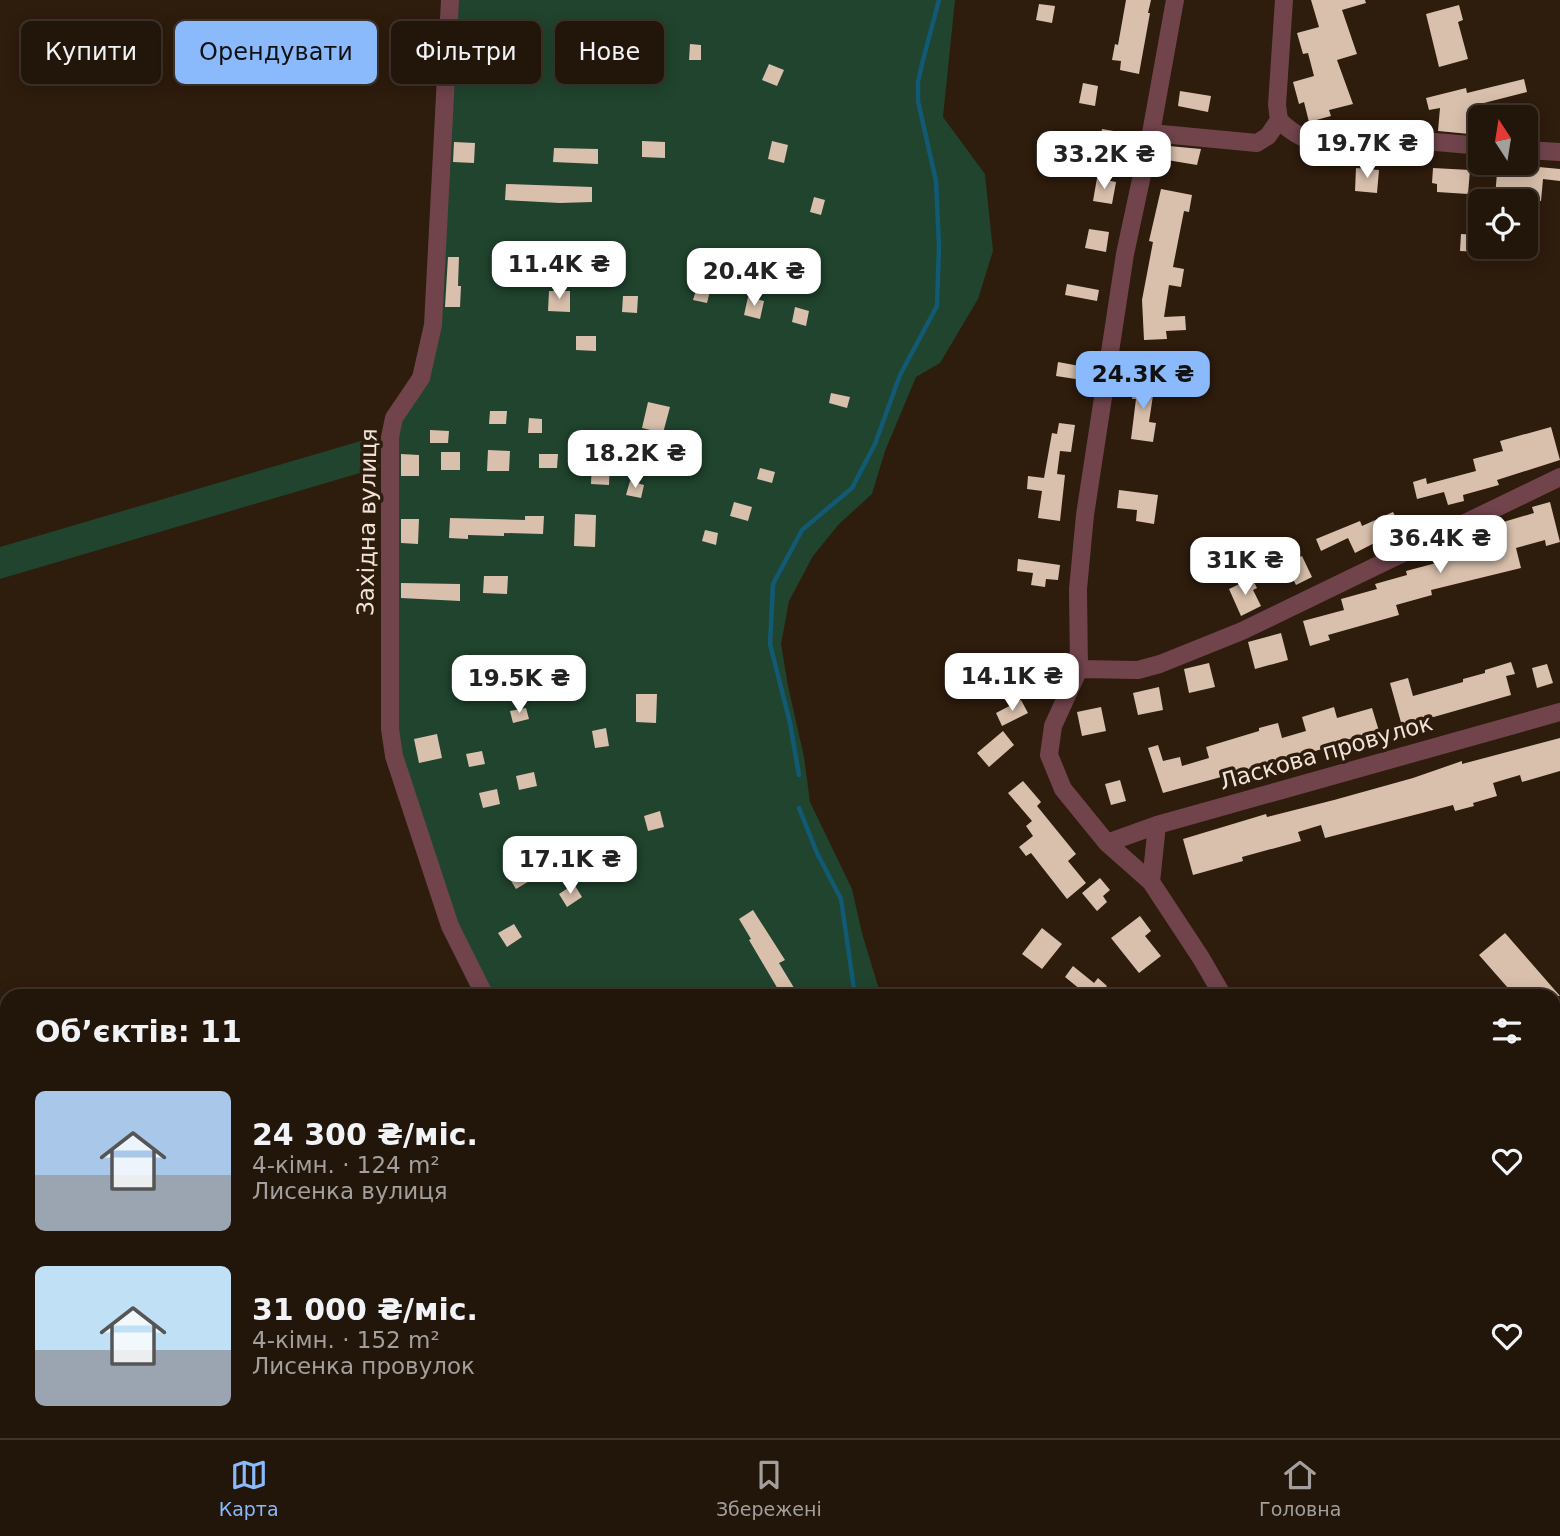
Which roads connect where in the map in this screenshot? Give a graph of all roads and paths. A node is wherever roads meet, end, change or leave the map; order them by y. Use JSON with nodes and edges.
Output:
{"nodes":[{"id":1,"x":450,"y":0,"type":"edge"},
{"id":2,"x":1175,"y":0,"type":"edge"},
{"id":3,"x":1284,"y":0,"type":"edge"},
{"id":4,"x":1279,"y":120,"type":"junction"},
{"id":5,"x":1151,"y":133,"type":"junction"},
{"id":6,"x":1468,"y":145,"type":"edge"},
{"id":7,"x":1538,"y":150,"type":"edge"},
{"id":8,"x":1560,"y":152,"type":"edge"},
{"id":9,"x":1560,"y":477,"type":"edge"},
{"id":10,"x":1079,"y":669,"type":"junction"},
{"id":11,"x":1560,"y":712,"type":"edge"},
{"id":12,"x":1157,"y":825,"type":"junction"},
{"id":13,"x":1107,"y":843,"type":"junction"},
{"id":14,"x":1151,"y":882,"type":"junction"},
{"id":15,"x":482,"y":989,"type":"edge"},
{"id":16,"x":1219,"y":989,"type":"edge"}],
"edges":[{"from":1,"to":15,"type":"street","name":"Західна вулиця"},
{"from":2,"to":5,"type":"street"},
{"from":3,"to":4,"type":"street"},
{"from":4,"to":5,"type":"street"},
{"from":4,"to":6,"type":"street"},
{"from":5,"to":10,"type":"street"},
{"from":7,"to":8,"type":"street"},
{"from":9,"to":10,"type":"street"},
{"from":10,"to":13,"type":"street"},
{"from":11,"to":12,"type":"street","name":"Ласкова провулок"},
{"from":12,"to":13,"type":"street","name":"Ласкова провулок"},
{"from":12,"to":14,"type":"street"},
{"from":13,"to":14,"type":"street"},
{"from":14,"to":16,"type":"street"}]}
